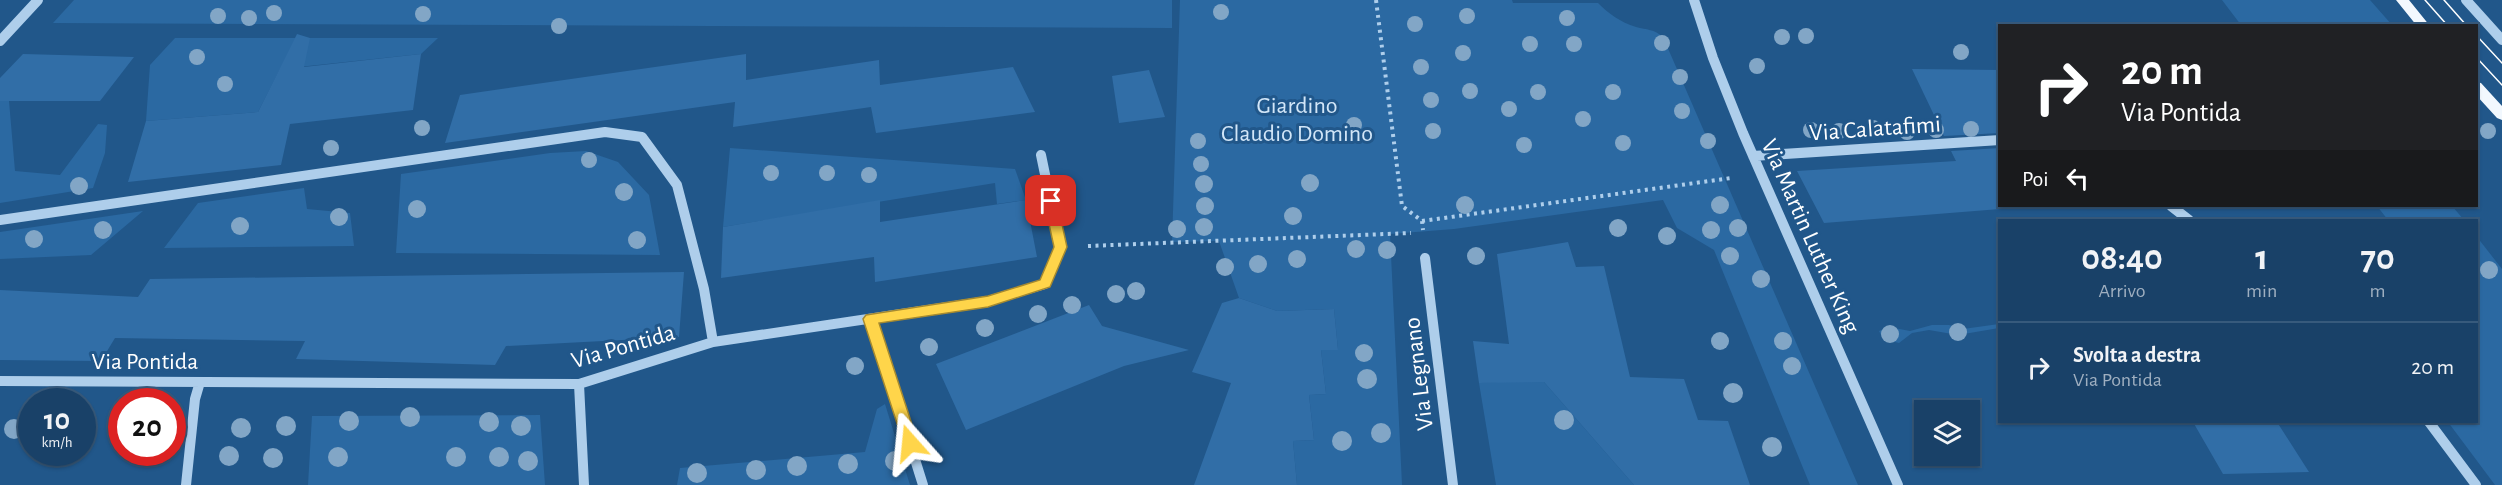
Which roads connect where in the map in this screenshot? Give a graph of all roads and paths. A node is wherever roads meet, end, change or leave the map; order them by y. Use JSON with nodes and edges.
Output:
{"nodes":[{"id":1,"x":38,"y":0,"type":"edge"},
{"id":2,"x":1376,"y":0,"type":"edge"},
{"id":3,"x":1694,"y":0,"type":"edge"},
{"id":4,"x":2402,"y":0,"type":"edge"},
{"id":5,"x":2466,"y":0,"type":"edge"},
{"id":6,"x":2422,"y":24,"type":"edge"},
{"id":7,"x":0,"y":40,"type":"edge"},
{"id":8,"x":2502,"y":40,"type":"edge"},
{"id":9,"x":2478,"y":88,"type":"edge"},
{"id":10,"x":2502,"y":115,"type":"edge"},
{"id":11,"x":1998,"y":140,"type":"edge"},
{"id":12,"x":1041,"y":155,"type":"dead end"},
{"id":13,"x":1753,"y":156,"type":"junction"},
{"id":14,"x":1734,"y":178,"type":"dead end"},
{"id":15,"x":2172,"y":207,"type":"edge"},
{"id":16,"x":2188,"y":219,"type":"edge"},
{"id":17,"x":0,"y":220,"type":"edge"},
{"id":18,"x":1422,"y":221,"type":"junction"},
{"id":19,"x":1060,"y":247,"type":"junction"},
{"id":20,"x":1425,"y":258,"type":"dead end"},
{"id":21,"x":871,"y":319,"type":"junction"},
{"id":22,"x":713,"y":342,"type":"junction"},
{"id":23,"x":0,"y":381,"type":"edge"},
{"id":24,"x":200,"y":382,"type":"junction"},
{"id":25,"x":579,"y":384,"type":"junction"},
{"id":26,"x":2430,"y":423,"type":"edge"},
{"id":27,"x":186,"y":485,"type":"edge"},
{"id":28,"x":584,"y":485,"type":"edge"},
{"id":29,"x":923,"y":485,"type":"edge"},
{"id":30,"x":1453,"y":485,"type":"edge"},
{"id":31,"x":1898,"y":485,"type":"edge"},
{"id":32,"x":2476,"y":485,"type":"edge"}],
"edges":[{"from":1,"to":7,"type":"street"},
{"from":2,"to":18,"type":"path"},
{"from":3,"to":13,"type":"street","name":"Via Martin Luther King"},
{"from":4,"to":6,"type":"main road"},
{"from":5,"to":8,"type":"street"},
{"from":9,"to":10,"type":"main road"},
{"from":11,"to":13,"type":"street","name":"Via Calatafimi"},
{"from":12,"to":19,"type":"street"},
{"from":13,"to":31,"type":"street","name":"Via Martin Luther King"},
{"from":14,"to":18,"type":"path"},
{"from":15,"to":16,"type":"street"},
{"from":17,"to":22,"type":"street"},
{"from":18,"to":19,"type":"path"},
{"from":19,"to":21,"type":"street","name":"Via Pontida"},
{"from":20,"to":30,"type":"street","name":"Via Legnano"},
{"from":21,"to":22,"type":"street","name":"Via Pontida"},
{"from":21,"to":29,"type":"street"},
{"from":22,"to":25,"type":"street","name":"Via Pontida"},
{"from":23,"to":24,"type":"street","name":"Via Pontida"},
{"from":24,"to":25,"type":"street","name":"Via Pontida"},
{"from":24,"to":27,"type":"street"},
{"from":25,"to":28,"type":"street"},
{"from":26,"to":32,"type":"street"}]}
